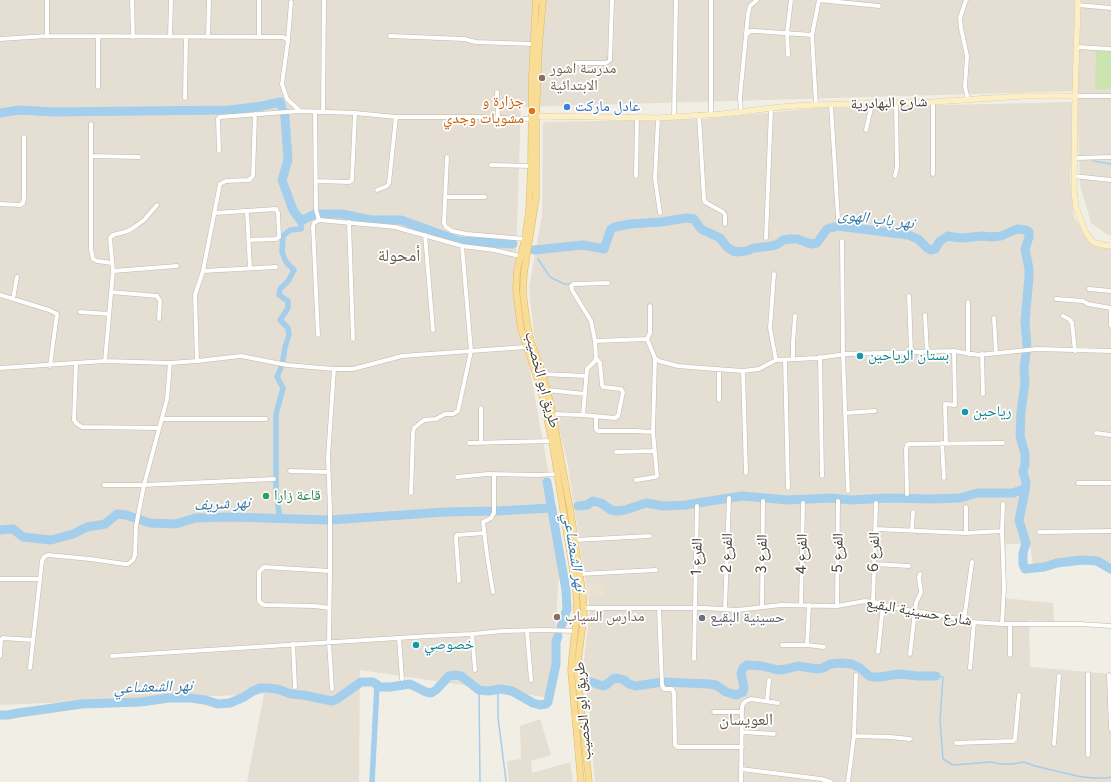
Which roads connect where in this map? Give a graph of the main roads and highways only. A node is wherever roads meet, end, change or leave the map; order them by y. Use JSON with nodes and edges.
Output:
{"nodes":[{"id":1,"x":536,"y":0,"type":"edge"},
{"id":2,"x":543,"y":0,"type":"edge"},
{"id":3,"x":1078,"y":2,"type":"edge"},
{"id":4,"x":1075,"y":96,"type":"junction"},
{"id":5,"x":533,"y":118,"type":"junction"},
{"id":6,"x":1111,"y":246,"type":"edge"},
{"id":7,"x":522,"y":318,"type":"junction"},
{"id":8,"x":583,"y":721,"type":"junction"},
{"id":9,"x":575,"y":722,"type":"junction"},
{"id":10,"x":581,"y":782,"type":"edge"},
{"id":11,"x":588,"y":782,"type":"edge"}],
"edges":[{"from":1,"to":2,"type":"main road"},
{"from":1,"to":5,"type":"main road","name":"طريق ابو الخصيب"},
{"from":2,"to":5,"type":"main road","name":"طريق ابو الخصيب"},
{"from":3,"to":4,"type":"main road"},
{"from":4,"to":5,"type":"main road","name":"شارع البهادرية"},
{"from":4,"to":6,"type":"main road"},
{"from":5,"to":7,"type":"main road","name":"طريق ابو الخصيب"},
{"from":5,"to":7,"type":"main road","name":"طريق ابو الخصيب"},
{"from":7,"to":8,"type":"main road","name":"طريق ابو الخصيب"},
{"from":7,"to":9,"type":"main road","name":"طريق ابو الخصيب"},
{"from":8,"to":9,"type":"main road"},
{"from":8,"to":11,"type":"main road","name":"طريق ابو الخصيب"},
{"from":9,"to":10,"type":"main road","name":"طريق ابو الخصيب"}]}
